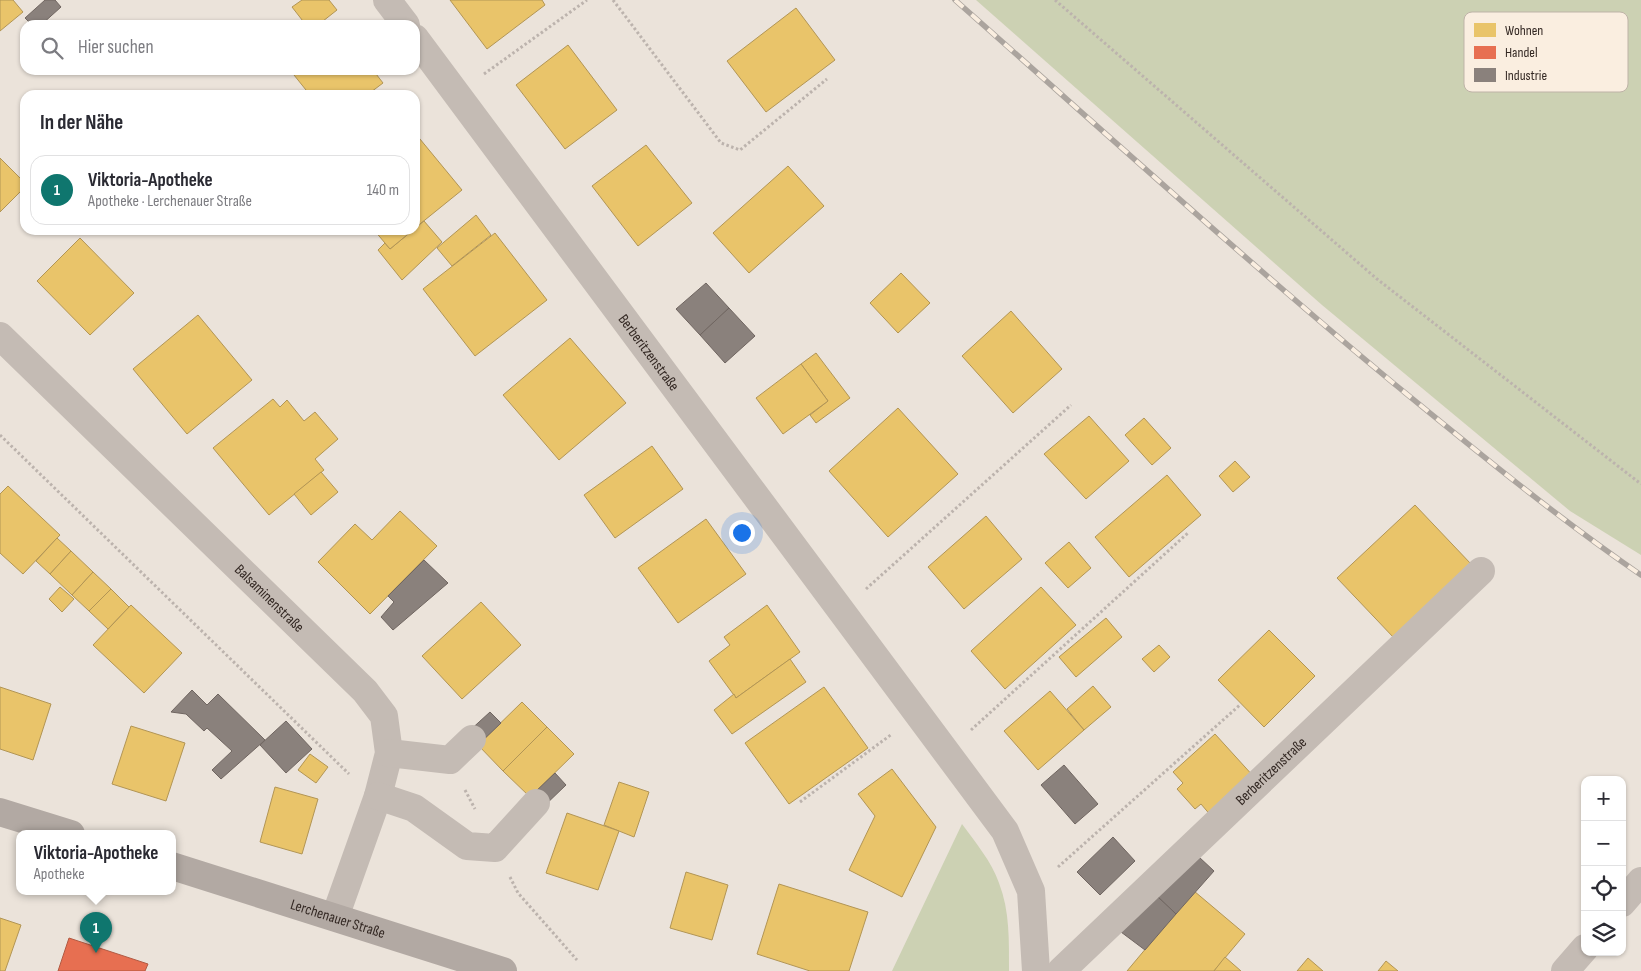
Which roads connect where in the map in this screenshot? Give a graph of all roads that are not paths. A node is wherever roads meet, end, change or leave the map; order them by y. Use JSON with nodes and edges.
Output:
{"nodes":[{"id":1,"x":387,"y":0,"type":"edge"},
{"id":2,"x":402,"y":20,"type":"edge"},
{"id":3,"x":420,"y":45,"type":"edge"},
{"id":4,"x":0,"y":336,"type":"edge"},
{"id":5,"x":1481,"y":571,"type":"dead end"},
{"id":6,"x":472,"y":739,"type":"dead end"},
{"id":7,"x":389,"y":753,"type":"junction"},
{"id":8,"x":378,"y":796,"type":"junction"},
{"id":9,"x":536,"y":804,"type":"dead end"},
{"id":10,"x":0,"y":812,"type":"edge"},
{"id":11,"x":58,"y":830,"type":"edge"},
{"id":12,"x":176,"y":867,"type":"edge"},
{"id":13,"x":1641,"y":881,"type":"edge"},
{"id":14,"x":1626,"y":898,"type":"edge"},
{"id":15,"x":335,"y":917,"type":"junction"},
{"id":16,"x":1581,"y":953,"type":"edge"},
{"id":17,"x":457,"y":965,"type":"edge"},
{"id":18,"x":503,"y":971,"type":"edge"},
{"id":19,"x":1036,"y":971,"type":"edge"},
{"id":20,"x":1061,"y":971,"type":"edge"},
{"id":21,"x":1565,"y":971,"type":"edge"}],
"edges":[{"from":1,"to":2,"type":"street"},
{"from":3,"to":19,"type":"street","name":"Berberitzenstraße"},
{"from":4,"to":7,"type":"street","name":"Balsaminenstraße"},
{"from":5,"to":20,"type":"street","name":"Berberitzenstraße"},
{"from":6,"to":7,"type":"street"},
{"from":7,"to":8,"type":"street","name":"Balsaminenstraße"},
{"from":8,"to":9,"type":"street"},
{"from":8,"to":15,"type":"street","name":"Balsaminenstraße"},
{"from":10,"to":11,"type":"main road"},
{"from":12,"to":15,"type":"main road","name":"Lerchenauer Straße"},
{"from":13,"to":14,"type":"street"},
{"from":15,"to":17,"type":"main road","name":"Lerchenauer Straße"},
{"from":16,"to":21,"type":"street"},
{"from":17,"to":18,"type":"main road","name":"Lerchenauer Straße"}]}
